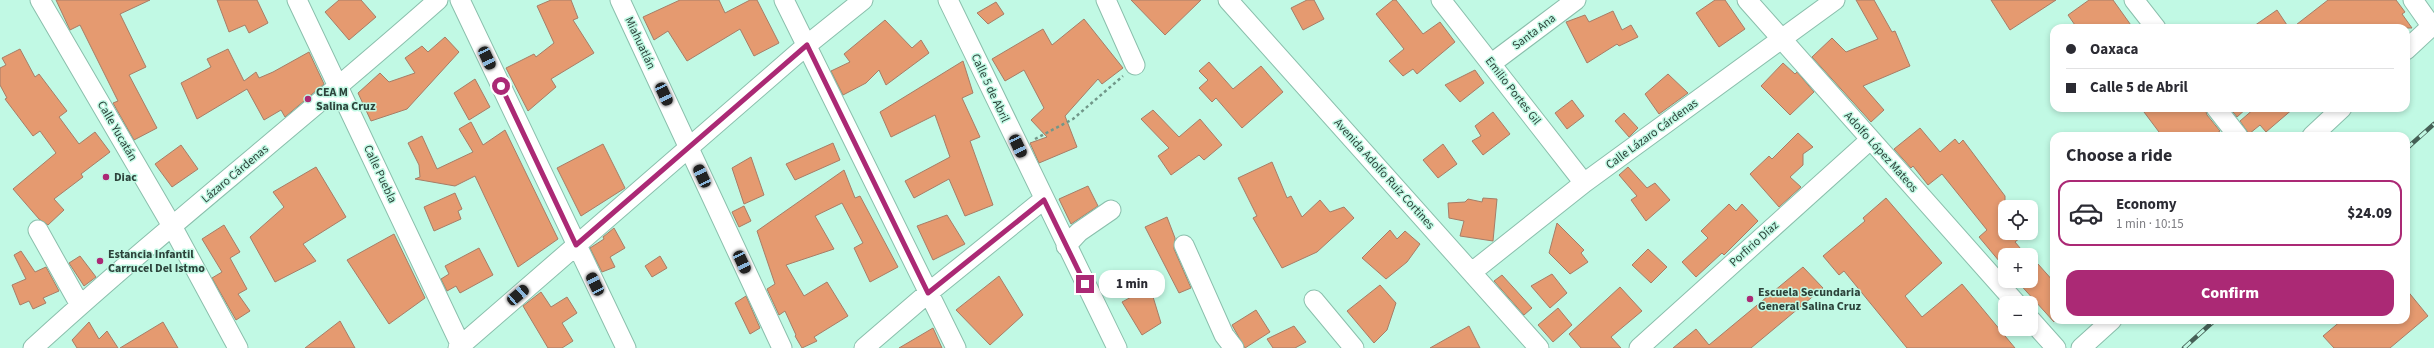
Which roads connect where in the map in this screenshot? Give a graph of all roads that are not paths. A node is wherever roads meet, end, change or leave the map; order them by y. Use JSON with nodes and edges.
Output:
{"nodes":[{"id":1,"x":40,"y":0,"type":"edge"},
{"id":2,"x":297,"y":0,"type":"edge"},
{"id":3,"x":438,"y":0,"type":"edge"},
{"id":4,"x":460,"y":0,"type":"edge"},
{"id":5,"x":620,"y":0,"type":"edge"},
{"id":6,"x":784,"y":0,"type":"edge"},
{"id":7,"x":863,"y":0,"type":"edge"},
{"id":8,"x":948,"y":0,"type":"edge"},
{"id":9,"x":1106,"y":0,"type":"edge"},
{"id":10,"x":1228,"y":0,"type":"edge"},
{"id":11,"x":1441,"y":0,"type":"edge"},
{"id":12,"x":1576,"y":0,"type":"edge"},
{"id":13,"x":1747,"y":0,"type":"edge"},
{"id":14,"x":1835,"y":0,"type":"edge"},
{"id":15,"x":2134,"y":0,"type":"edge"},
{"id":16,"x":2413,"y":0,"type":"edge"},
{"id":17,"x":2153,"y":24,"type":"edge"},
{"id":18,"x":2433,"y":26,"type":"edge"},
{"id":19,"x":1783,"y":40,"type":"junction"},
{"id":20,"x":807,"y":45,"type":"junction"},
{"id":21,"x":2410,"y":46,"type":"edge"},
{"id":22,"x":1492,"y":63,"type":"junction"},
{"id":23,"x":1135,"y":65,"type":"road end"},
{"id":24,"x":339,"y":87,"type":"junction"},
{"id":25,"x":2219,"y":112,"type":"edge"},
{"id":26,"x":2338,"y":112,"type":"edge"},
{"id":27,"x":2235,"y":132,"type":"edge"},
{"id":28,"x":2316,"y":132,"type":"edge"},
{"id":29,"x":1870,"y":140,"type":"junction"},
{"id":30,"x":688,"y":148,"type":"junction"},
{"id":31,"x":1584,"y":183,"type":"junction"},
{"id":32,"x":1044,"y":200,"type":"junction"},
{"id":33,"x":1111,"y":210,"type":"dead end"},
{"id":34,"x":172,"y":226,"type":"junction"},
{"id":35,"x":38,"y":230,"type":"dead end"},
{"id":36,"x":576,"y":245,"type":"junction"},
{"id":37,"x":1184,"y":245,"type":"dead end"},
{"id":38,"x":1066,"y":246,"type":"junction"},
{"id":39,"x":1472,"y":272,"type":"junction"},
{"id":40,"x":928,"y":293,"type":"junction"},
{"id":41,"x":2010,"y":296,"type":"edge"},
{"id":42,"x":1314,"y":300,"type":"dead end"},
{"id":43,"x":80,"y":305,"type":"junction"},
{"id":44,"x":2108,"y":324,"type":"edge"},
{"id":45,"x":2038,"y":328,"type":"edge"},
{"id":46,"x":1229,"y":341,"type":"edge"},
{"id":47,"x":460,"y":347,"type":"edge"},
{"id":48,"x":33,"y":348,"type":"edge"},
{"id":49,"x":238,"y":348,"type":"edge"},
{"id":50,"x":626,"y":348,"type":"edge"},
{"id":51,"x":782,"y":348,"type":"edge"},
{"id":52,"x":864,"y":348,"type":"edge"},
{"id":53,"x":956,"y":348,"type":"edge"},
{"id":54,"x":1117,"y":348,"type":"edge"},
{"id":55,"x":1354,"y":348,"type":"edge"},
{"id":56,"x":1539,"y":348,"type":"edge"},
{"id":57,"x":1639,"y":348,"type":"edge"},
{"id":58,"x":2056,"y":348,"type":"edge"},
{"id":59,"x":2081,"y":348,"type":"edge"}],
"edges":[{"from":1,"to":34,"type":"street","name":"Calle Yucatán"},
{"from":2,"to":24,"type":"street","name":"Calle Puebla"},
{"from":3,"to":24,"type":"street","name":"Lázaro Cárdenas"},
{"from":4,"to":36,"type":"street"},
{"from":5,"to":30,"type":"street","name":"Miahuatlán"},
{"from":6,"to":20,"type":"street"},
{"from":7,"to":20,"type":"street"},
{"from":8,"to":32,"type":"street","name":"Calle 5 de Abril"},
{"from":9,"to":23,"type":"street"},
{"from":10,"to":39,"type":"street","name":"Avenida Adolfo Ruiz Cortines"},
{"from":11,"to":22,"type":"street","name":"Emilio Portes Gil"},
{"from":12,"to":22,"type":"street","name":"Santa Ana"},
{"from":13,"to":19,"type":"street","name":"Adolfo López Mateos"},
{"from":14,"to":19,"type":"street","name":"Calle Lázaro Cárdenas"},
{"from":15,"to":17,"type":"street"},
{"from":16,"to":18,"type":"street"},
{"from":18,"to":21,"type":"street"},
{"from":19,"to":29,"type":"street","name":"Adolfo López Mateos"},
{"from":19,"to":31,"type":"street","name":"Calle Lázaro Cárdenas"},
{"from":20,"to":30,"type":"street"},
{"from":20,"to":40,"type":"street"},
{"from":22,"to":31,"type":"street","name":"Emilio Portes Gil"},
{"from":24,"to":34,"type":"street","name":"Lázaro Cárdenas"},
{"from":24,"to":47,"type":"street","name":"Calle Puebla"},
{"from":25,"to":27,"type":"street"},
{"from":26,"to":28,"type":"street"},
{"from":29,"to":41,"type":"street","name":"Adolfo López Mateos"},
{"from":29,"to":57,"type":"street","name":"Porfirio Díaz"},
{"from":30,"to":36,"type":"street"},
{"from":30,"to":51,"type":"street","name":"Miahuatlán"},
{"from":31,"to":39,"type":"street","name":"Calle Lázaro Cárdenas"},
{"from":32,"to":38,"type":"street","name":"Calle 5 de Abril"},
{"from":32,"to":40,"type":"street"},
{"from":33,"to":38,"type":"street"},
{"from":34,"to":43,"type":"street","name":"Lázaro Cárdenas"},
{"from":34,"to":49,"type":"street","name":"Calle Yucatán"},
{"from":35,"to":43,"type":"street"},
{"from":36,"to":47,"type":"street"},
{"from":36,"to":50,"type":"street"},
{"from":37,"to":46,"type":"street"},
{"from":38,"to":54,"type":"street","name":"Calle 5 de Abril"},
{"from":39,"to":56,"type":"street","name":"Avenida Adolfo Ruiz Cortines"},
{"from":40,"to":52,"type":"street"},
{"from":40,"to":53,"type":"street"},
{"from":42,"to":55,"type":"street"},
{"from":43,"to":48,"type":"street","name":"Lázaro Cárdenas"},
{"from":44,"to":59,"type":"street"},
{"from":45,"to":58,"type":"street"}]}
